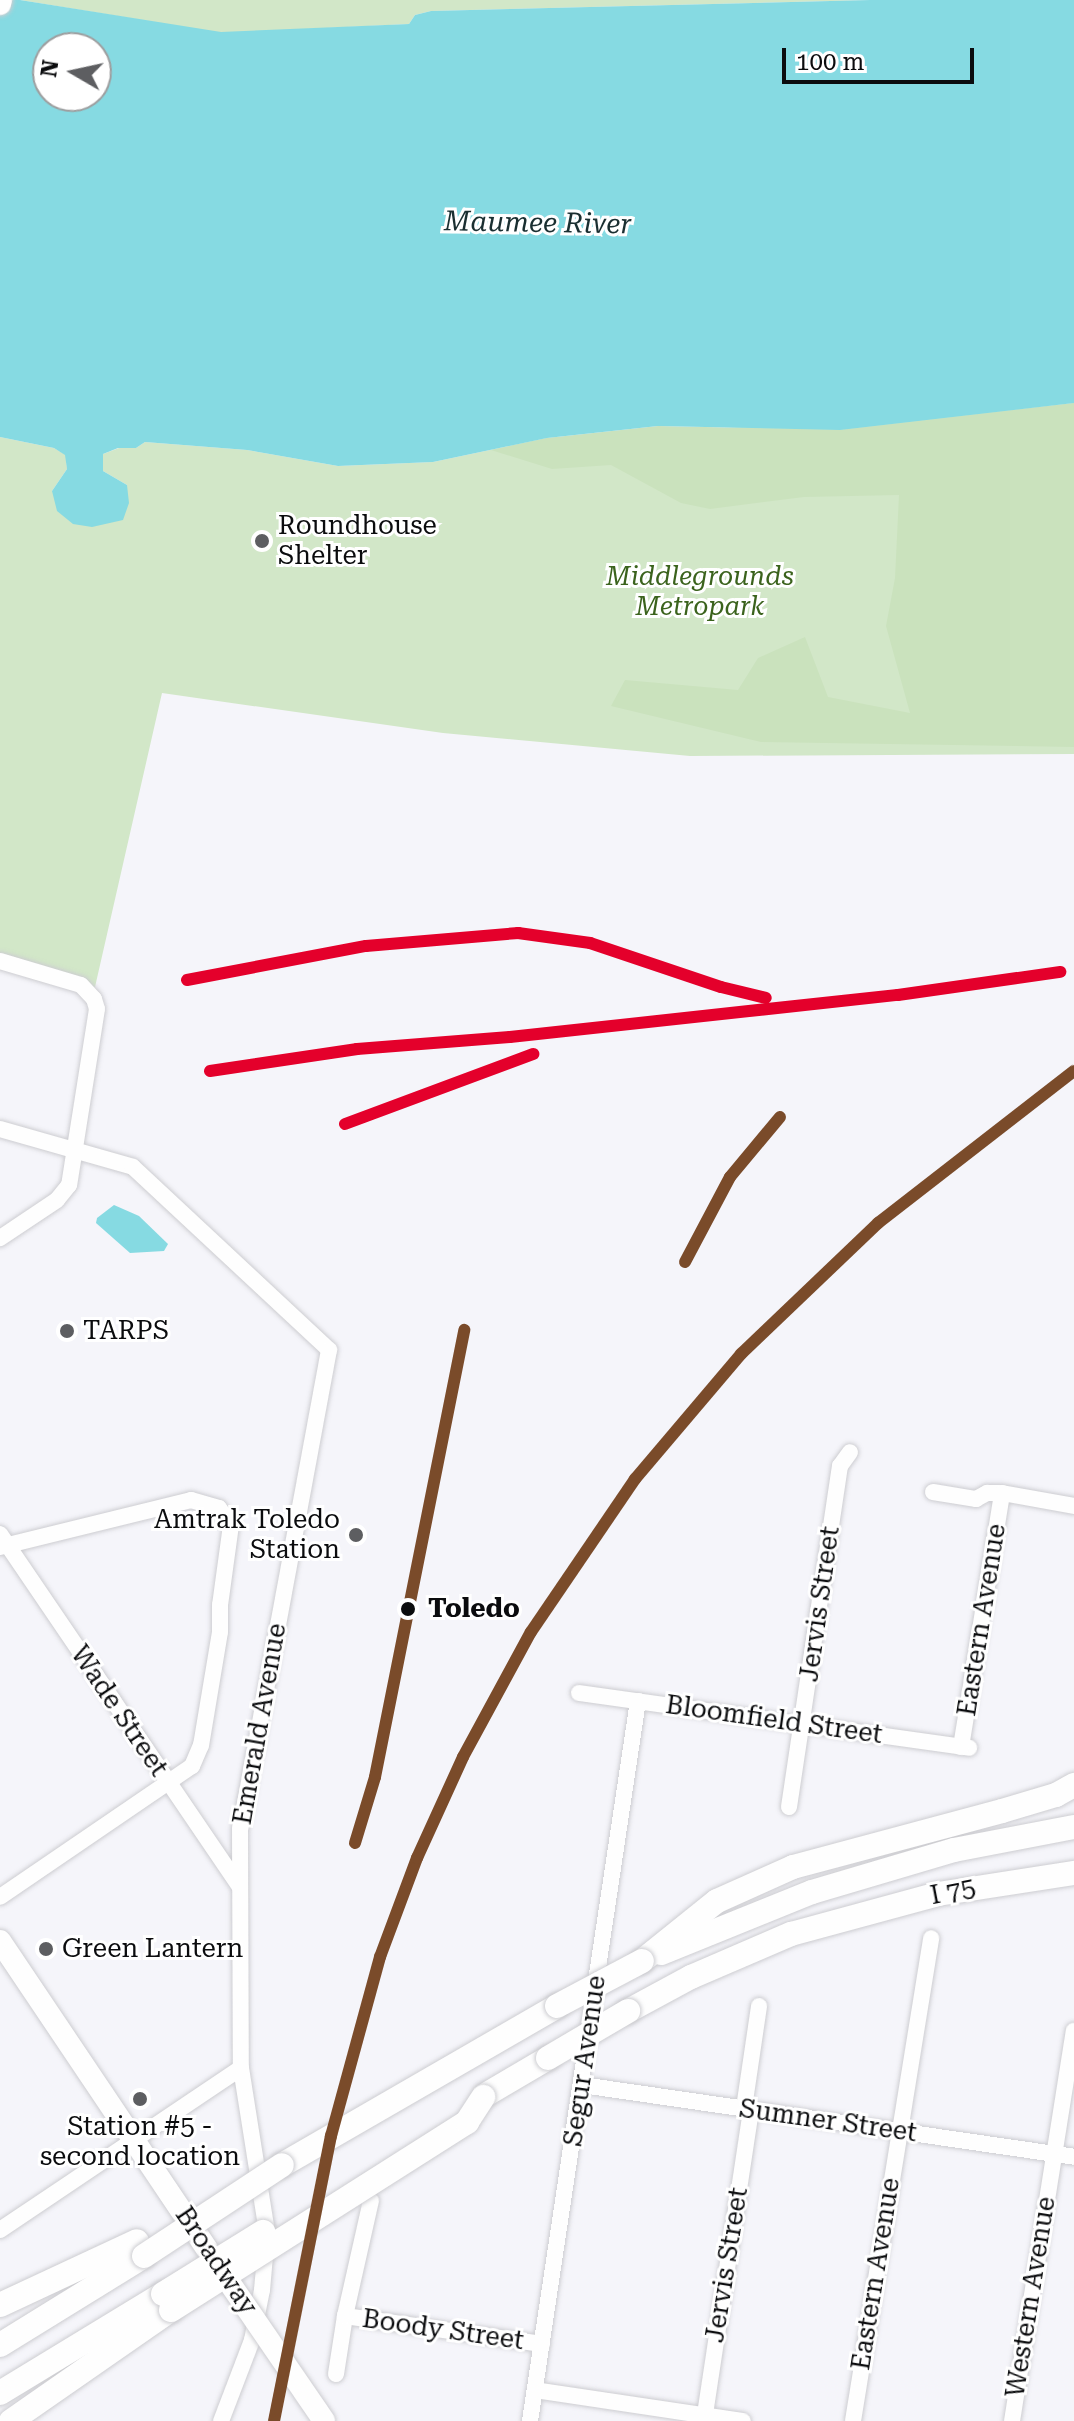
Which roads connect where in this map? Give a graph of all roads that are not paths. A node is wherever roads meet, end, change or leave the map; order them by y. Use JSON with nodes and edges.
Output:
{"nodes":[{"id":1,"x":0,"y":961,"type":"edge"},
{"id":2,"x":0,"y":1129,"type":"edge"},
{"id":3,"x":77,"y":1148,"type":"junction"},
{"id":4,"x":0,"y":1238,"type":"edge"},
{"id":5,"x":850,"y":1452,"type":"dead end"},
{"id":6,"x":933,"y":1492,"type":"dead end"},
{"id":7,"x":994,"y":1493,"type":"junction"},
{"id":8,"x":1074,"y":1506,"type":"edge"},
{"id":9,"x":2,"y":1548,"type":"edge"},
{"id":10,"x":579,"y":1693,"type":"dead end"},
{"id":11,"x":638,"y":1701,"type":"junction"},
{"id":12,"x":802,"y":1724,"type":"junction"},
{"id":13,"x":965,"y":1748,"type":"joint"},
{"id":14,"x":169,"y":1784,"type":"junction"},
{"id":15,"x":1074,"y":1785,"type":"edge"},
{"id":16,"x":789,"y":1807,"type":"dead end"},
{"id":17,"x":1074,"y":1827,"type":"edge"},
{"id":18,"x":1074,"y":1873,"type":"edge"},
{"id":19,"x":1074,"y":1880,"type":"edge"},
{"id":20,"x":992,"y":1884,"type":"junction"},
{"id":21,"x":239,"y":1886,"type":"junction"},
{"id":22,"x":0,"y":1897,"type":"edge"},
{"id":23,"x":931,"y":1938,"type":"dead end"},
{"id":24,"x":0,"y":1941,"type":"edge"},
{"id":25,"x":642,"y":1961,"type":"junction"},
{"id":26,"x":759,"y":2006,"type":"dead end"},
{"id":27,"x":1074,"y":2031,"type":"edge"},
{"id":28,"x":241,"y":2068,"type":"junction"},
{"id":29,"x":582,"y":2085,"type":"junction"},
{"id":30,"x":748,"y":2109,"type":"junction"},
{"id":31,"x":899,"y":2131,"type":"junction"},
{"id":32,"x":134,"y":2139,"type":"junction"},
{"id":33,"x":1053,"y":2154,"type":"junction"},
{"id":34,"x":1074,"y":2157,"type":"edge"},
{"id":35,"x":371,"y":2201,"type":"dead end"},
{"id":36,"x":0,"y":2230,"type":"edge"},
{"id":37,"x":140,"y":2249,"type":"junction"},
{"id":38,"x":167,"y":2302,"type":"junction"},
{"id":39,"x":0,"y":2305,"type":"edge"},
{"id":40,"x":345,"y":2316,"type":"junction"},
{"id":41,"x":542,"y":2344,"type":"junction"},
{"id":42,"x":0,"y":2345,"type":"edge"},
{"id":43,"x":336,"y":2374,"type":"dead end"},
{"id":44,"x":535,"y":2390,"type":"junction"},
{"id":45,"x":0,"y":2393,"type":"edge"},
{"id":46,"x":704,"y":2418,"type":"edge"},
{"id":47,"x":11,"y":2421,"type":"edge"},
{"id":48,"x":221,"y":2421,"type":"edge"},
{"id":49,"x":324,"y":2421,"type":"edge"},
{"id":50,"x":530,"y":2421,"type":"edge"},
{"id":51,"x":743,"y":2421,"type":"edge"},
{"id":52,"x":853,"y":2421,"type":"edge"},
{"id":53,"x":1012,"y":2421,"type":"edge"}],
"edges":[{"from":1,"to":3,"type":"street"},
{"from":2,"to":3,"type":"street"},
{"from":3,"to":4,"type":"street"},
{"from":3,"to":21,"type":"street","name":"Emerald Avenue"},
{"from":5,"to":12,"type":"street","name":"Jervis Street"},
{"from":6,"to":7,"type":"street"},
{"from":7,"to":8,"type":"street"},
{"from":7,"to":13,"type":"street","name":"Eastern Avenue"},
{"from":9,"to":14,"type":"street","name":"Wade Street"},
{"from":9,"to":14,"type":"street"},
{"from":10,"to":11,"type":"street","name":"Bloomfield Street"},
{"from":11,"to":12,"type":"street","name":"Bloomfield Street"},
{"from":11,"to":29,"type":"street","name":"Segur Avenue"},
{"from":12,"to":13,"type":"street","name":"Bloomfield Street"},
{"from":12,"to":16,"type":"street","name":"Jervis Street"},
{"from":14,"to":21,"type":"street","name":"Wade Street"},
{"from":14,"to":22,"type":"street"},
{"from":15,"to":25,"type":"highway"},
{"from":17,"to":25,"type":"highway","number":"I 75"},
{"from":18,"to":20,"type":"highway","name":"I 75","number":"I 75"},
{"from":19,"to":20,"type":"highway"},
{"from":20,"to":38,"type":"highway","name":"I 75","number":"I 75","bridge":true},
{"from":21,"to":28,"type":"street","name":"Emerald Avenue"},
{"from":23,"to":31,"type":"street","name":"Eastern Avenue"},
{"from":24,"to":32,"type":"main road","name":"Broadway"},
{"from":25,"to":37,"type":"highway","number":"I 75","bridge":true},
{"from":26,"to":30,"type":"street","name":"Jervis Street"},
{"from":27,"to":33,"type":"street","name":"Western Avenue"},
{"from":28,"to":32,"type":"street"},
{"from":28,"to":48,"type":"street","name":"Emerald Avenue"},
{"from":29,"to":30,"type":"street","name":"Sumner Street"},
{"from":29,"to":41,"type":"street","name":"Segur Avenue"},
{"from":30,"to":31,"type":"street","name":"Sumner Street"},
{"from":30,"to":46,"type":"street","name":"Jervis Street"},
{"from":31,"to":33,"type":"street","name":"Sumner Street"},
{"from":31,"to":52,"type":"street","name":"Eastern Avenue"},
{"from":32,"to":36,"type":"street"},
{"from":32,"to":49,"type":"main road","name":"Broadway","bridge":true},
{"from":33,"to":34,"type":"street","name":"Sumner Street"},
{"from":33,"to":53,"type":"street","name":"Western Avenue"},
{"from":35,"to":40,"type":"street"},
{"from":37,"to":39,"type":"highway"},
{"from":37,"to":42,"type":"highway"},
{"from":38,"to":45,"type":"highway","number":"I 75"},
{"from":38,"to":47,"type":"highway"},
{"from":40,"to":41,"type":"street","name":"Boody Street"},
{"from":40,"to":43,"type":"street"},
{"from":41,"to":44,"type":"street","name":"Segur Avenue"},
{"from":44,"to":46,"type":"street","name":"Boody Street"},
{"from":44,"to":50,"type":"street","name":"Segur Avenue"},
{"from":46,"to":51,"type":"street","name":"Boody Street"}]}
